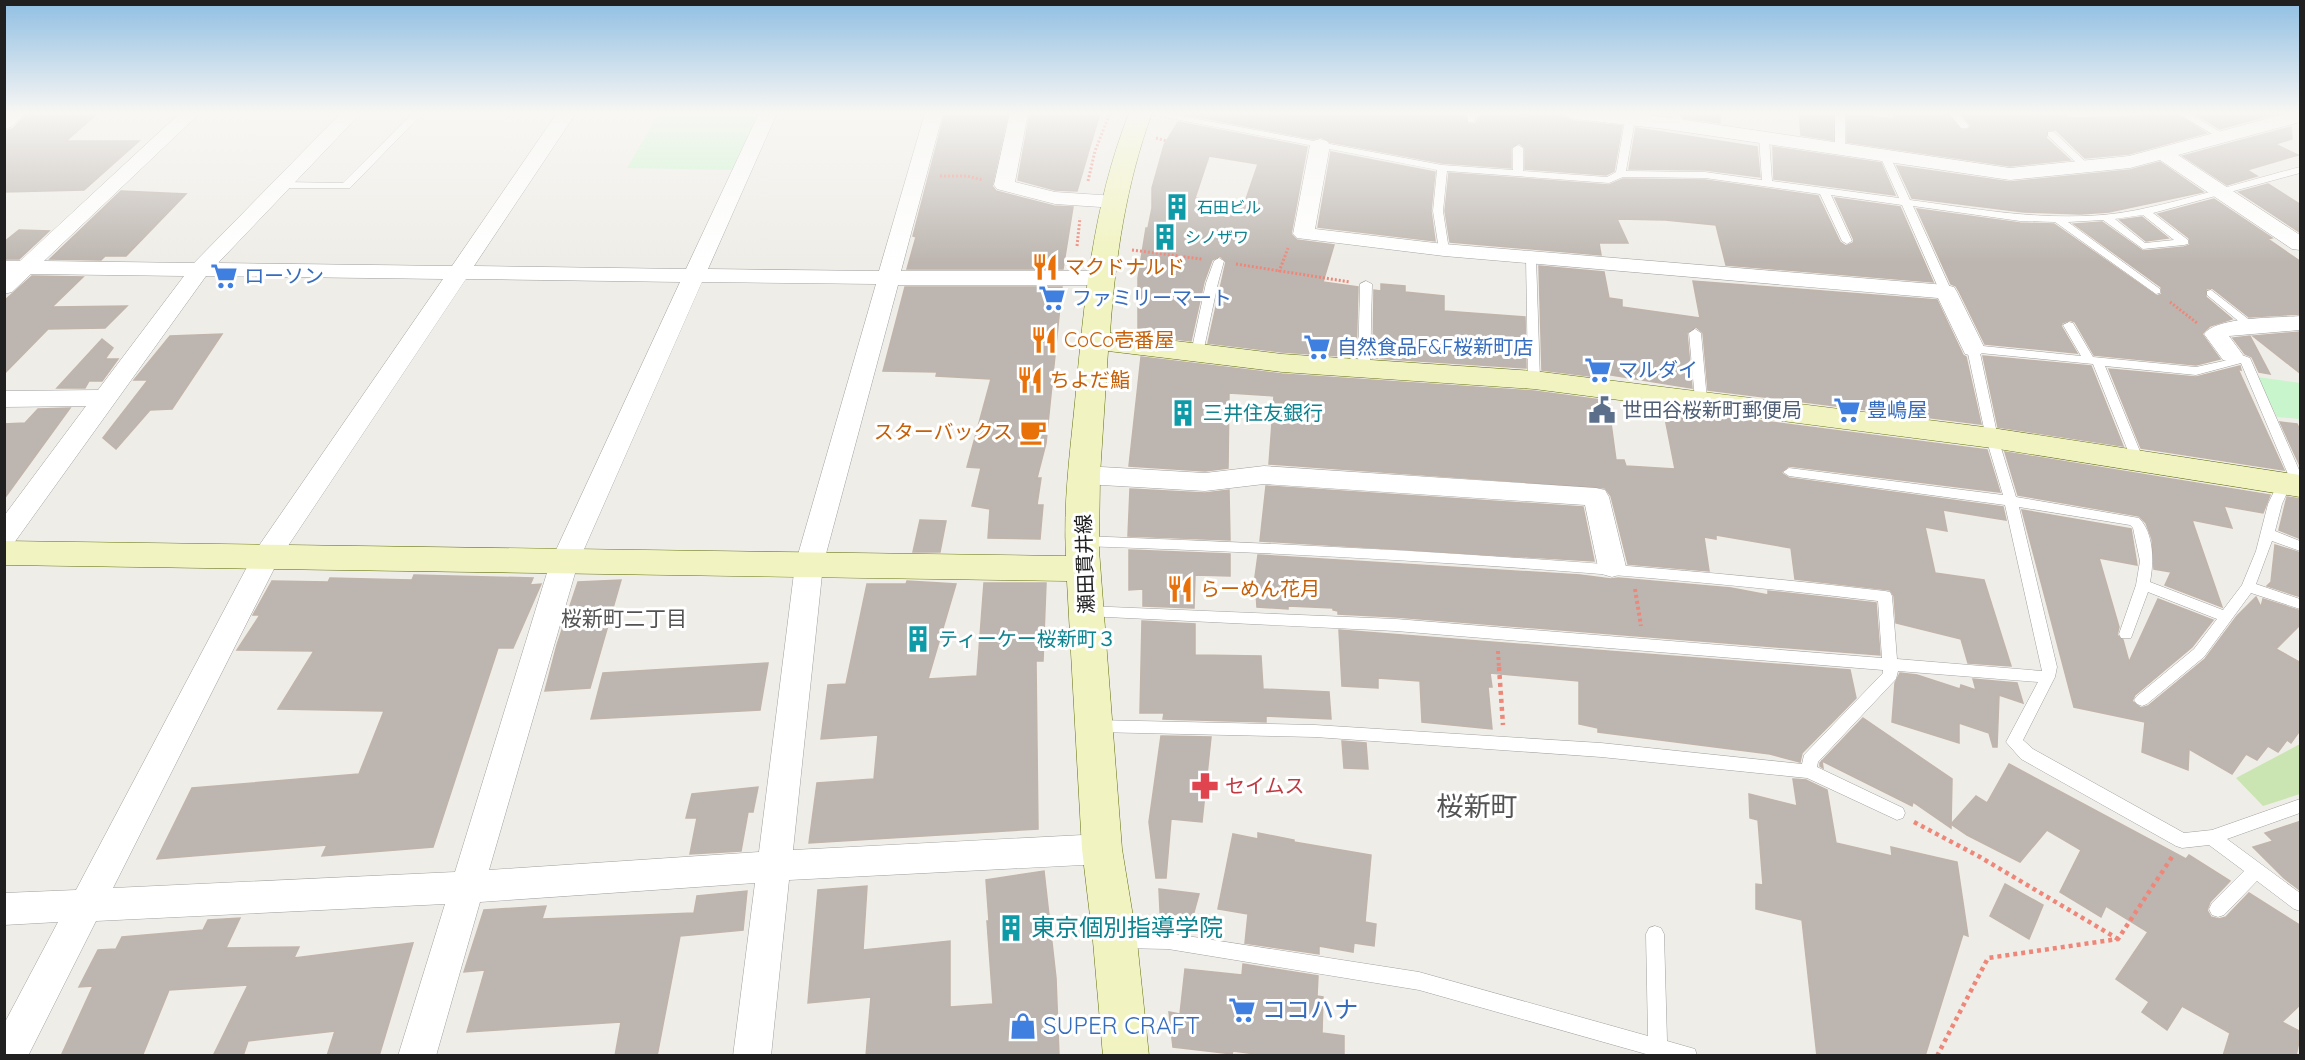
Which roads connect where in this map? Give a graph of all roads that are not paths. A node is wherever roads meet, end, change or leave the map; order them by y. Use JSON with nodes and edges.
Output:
{"nodes":[{"id":1,"x":134,"y":162,"type":"edge"},
{"id":2,"x":304,"y":162,"type":"edge"},
{"id":3,"x":370,"y":162,"type":"edge"},
{"id":4,"x":533,"y":162,"type":"edge"},
{"id":5,"x":746,"y":162,"type":"edge"},
{"id":6,"x":919,"y":162,"type":"edge"},
{"id":7,"x":1009,"y":162,"type":"edge"},
{"id":8,"x":1125,"y":162,"type":"edge"},
{"id":9,"x":1317,"y":162,"type":"edge"},
{"id":10,"x":1413,"y":162,"type":"edge"},
{"id":11,"x":1518,"y":162,"type":"edge"},
{"id":12,"x":1623,"y":162,"type":"edge"},
{"id":13,"x":1766,"y":162,"type":"edge"},
{"id":14,"x":1888,"y":162,"type":"edge"},
{"id":15,"x":1930,"y":162,"type":"edge"},
{"id":16,"x":2081,"y":162,"type":"edge"},
{"id":17,"x":2125,"y":162,"type":"edge"},
{"id":18,"x":2177,"y":162,"type":"edge"},
{"id":19,"x":2085,"y":166,"type":"junction"},
{"id":20,"x":1442,"y":168,"type":"junction"},
{"id":21,"x":2301,"y":170,"type":"edge"},
{"id":22,"x":1518,"y":173,"type":"junction"},
{"id":23,"x":1621,"y":174,"type":"junction"},
{"id":24,"x":283,"y":184,"type":"junction"},
{"id":25,"x":1767,"y":184,"type":"junction"},
{"id":26,"x":2222,"y":192,"type":"junction"},
{"id":27,"x":1825,"y":193,"type":"junction"},
{"id":28,"x":1116,"y":202,"type":"junction"},
{"id":29,"x":1905,"y":204,"type":"junction"},
{"id":30,"x":2144,"y":211,"type":"junction"},
{"id":31,"x":2104,"y":216,"type":"junction"},
{"id":32,"x":2059,"y":220,"type":"junction"},
{"id":33,"x":1848,"y":241,"type":"dead end"},
{"id":34,"x":2301,"y":244,"type":"edge"},
{"id":35,"x":1443,"y":250,"type":"junction"},
{"id":36,"x":1530,"y":257,"type":"junction"},
{"id":37,"x":1219,"y":261,"type":"road end"},
{"id":38,"x":15,"y":267,"type":"edge"},
{"id":39,"x":199,"y":270,"type":"junction"},
{"id":40,"x":459,"y":272,"type":"junction"},
{"id":41,"x":695,"y":276,"type":"junction"},
{"id":42,"x":889,"y":278,"type":"junction"},
{"id":43,"x":1100,"y":278,"type":"junction"},
{"id":44,"x":1366,"y":284,"type":"road end"},
{"id":45,"x":4,"y":287,"type":"edge"},
{"id":46,"x":1946,"y":291,"type":"junction"},
{"id":47,"x":2156,"y":291,"type":"road end"},
{"id":48,"x":2211,"y":293,"type":"dead end"},
{"id":49,"x":2301,"y":323,"type":"edge"},
{"id":50,"x":2069,"y":325,"type":"dead end"},
{"id":51,"x":2252,"y":327,"type":"junction"},
{"id":52,"x":1695,"y":333,"type":"dead end"},
{"id":53,"x":1094,"y":340,"type":"junction"},
{"id":54,"x":1973,"y":349,"type":"junction"},
{"id":55,"x":1197,"y":353,"type":"junction"},
{"id":56,"x":2231,"y":355,"type":"junction"},
{"id":57,"x":2093,"y":360,"type":"junction"},
{"id":58,"x":1364,"y":369,"type":"junction"},
{"id":59,"x":1534,"y":381,"type":"junction"},
{"id":60,"x":105,"y":398,"type":"junction"},
{"id":61,"x":4,"y":399,"type":"edge"},
{"id":62,"x":1701,"y":400,"type":"junction"},
{"id":63,"x":1992,"y":438,"type":"junction"},
{"id":64,"x":2138,"y":461,"type":"junction"},
{"id":65,"x":1789,"y":472,"type":"dead end"},
{"id":66,"x":1084,"y":475,"type":"junction"},
{"id":67,"x":2295,"y":485,"type":"edge"},
{"id":68,"x":2011,"y":501,"type":"junction"},
{"id":69,"x":2268,"y":534,"type":"junction"},
{"id":70,"x":4,"y":536,"type":"edge"},
{"id":71,"x":2301,"y":546,"type":"edge"},
{"id":72,"x":4,"y":554,"type":"edge"},
{"id":73,"x":1082,"y":555,"type":"junction"},
{"id":74,"x":266,"y":557,"type":"junction"},
{"id":75,"x":564,"y":563,"type":"junction"},
{"id":76,"x":809,"y":565,"type":"junction"},
{"id":77,"x":1622,"y":568,"type":"junction"},
{"id":78,"x":2143,"y":585,"type":"junction"},
{"id":79,"x":2248,"y":586,"type":"junction"},
{"id":80,"x":2301,"y":604,"type":"edge"},
{"id":81,"x":1086,"y":611,"type":"junction"},
{"id":82,"x":2225,"y":616,"type":"junction"},
{"id":83,"x":2126,"y":634,"type":"dead end"},
{"id":84,"x":1892,"y":665,"type":"junction"},
{"id":85,"x":2048,"y":677,"type":"junction"},
{"id":86,"x":2142,"y":700,"type":"dead end"},
{"id":87,"x":1095,"y":726,"type":"junction"},
{"id":88,"x":1809,"y":771,"type":"junction"},
{"id":89,"x":2301,"y":806,"type":"edge"},
{"id":90,"x":1897,"y":813,"type":"road end"},
{"id":91,"x":2212,"y":837,"type":"junction"},
{"id":92,"x":1102,"y":849,"type":"junction"},
{"id":93,"x":775,"y":866,"type":"junction"},
{"id":94,"x":2256,"y":870,"type":"junction"},
{"id":95,"x":469,"y":887,"type":"junction"},
{"id":96,"x":2301,"y":903,"type":"edge"},
{"id":97,"x":86,"y":905,"type":"junction"},
{"id":98,"x":4,"y":909,"type":"edge"},
{"id":99,"x":2218,"y":909,"type":"dead end"},
{"id":100,"x":1655,"y":934,"type":"dead end"},
{"id":101,"x":1115,"y":941,"type":"junction"},
{"id":102,"x":1658,"y":1048,"type":"junction"},
{"id":103,"x":8,"y":1056,"type":"edge"},
{"id":104,"x":417,"y":1056,"type":"edge"},
{"id":105,"x":752,"y":1056,"type":"edge"},
{"id":106,"x":1126,"y":1056,"type":"edge"},
{"id":107,"x":1688,"y":1056,"type":"edge"}],
"edges":[{"from":1,"to":38,"type":"street"},
{"from":2,"to":24,"type":"street"},
{"from":3,"to":24,"type":"lane"},
{"from":4,"to":40,"type":"street"},
{"from":5,"to":41,"type":"street"},
{"from":6,"to":42,"type":"street"},
{"from":7,"to":28,"type":"street"},
{"from":8,"to":28,"type":"street","name":"瀬田貫井線"},
{"from":9,"to":35,"type":"street"},
{"from":10,"to":20,"type":"lane"},
{"from":11,"to":22,"type":"lane"},
{"from":12,"to":23,"type":"lane"},
{"from":13,"to":25,"type":"lane"},
{"from":14,"to":29,"type":"lane"},
{"from":15,"to":19,"type":"street"},
{"from":16,"to":19,"type":"lane"},
{"from":17,"to":19,"type":"street"},
{"from":18,"to":26,"type":"street"},
{"from":20,"to":22,"type":"lane"},
{"from":20,"to":35,"type":"lane"},
{"from":21,"to":26,"type":"lane"},
{"from":22,"to":23,"type":"lane"},
{"from":23,"to":25,"type":"lane"},
{"from":24,"to":39,"type":"street"},
{"from":25,"to":27,"type":"lane"},
{"from":26,"to":30,"type":"lane"},
{"from":26,"to":34,"type":"street"},
{"from":27,"to":29,"type":"lane"},
{"from":27,"to":33,"type":"lane"},
{"from":28,"to":43,"type":"street","name":"瀬田貫井線"},
{"from":29,"to":32,"type":"lane"},
{"from":29,"to":46,"type":"lane"},
{"from":30,"to":31,"type":"lane"},
{"from":30,"to":31,"type":"lane"},
{"from":31,"to":32,"type":"lane"},
{"from":32,"to":47,"type":"lane"},
{"from":35,"to":36,"type":"street"},
{"from":36,"to":46,"type":"street"},
{"from":36,"to":59,"type":"lane"},
{"from":37,"to":55,"type":"lane"},
{"from":38,"to":39,"type":"street"},
{"from":38,"to":45,"type":"street"},
{"from":39,"to":40,"type":"street"},
{"from":39,"to":60,"type":"street"},
{"from":40,"to":41,"type":"street"},
{"from":40,"to":74,"type":"street"},
{"from":41,"to":42,"type":"street"},
{"from":41,"to":75,"type":"street"},
{"from":42,"to":43,"type":"street"},
{"from":42,"to":76,"type":"street"},
{"from":43,"to":53,"type":"street","name":"瀬田貫井線"},
{"from":44,"to":58,"type":"lane"},
{"from":46,"to":54,"type":"street"},
{"from":48,"to":51,"type":"lane"},
{"from":49,"to":51,"type":"street"},
{"from":50,"to":57,"type":"lane"},
{"from":51,"to":56,"type":"street"},
{"from":52,"to":62,"type":"lane"},
{"from":53,"to":55,"type":"street"},
{"from":53,"to":66,"type":"street","name":"瀬田貫井線"},
{"from":54,"to":57,"type":"lane"},
{"from":54,"to":63,"type":"lane"},
{"from":55,"to":58,"type":"street"},
{"from":56,"to":57,"type":"lane"},
{"from":56,"to":67,"type":"lane"},
{"from":57,"to":64,"type":"lane"},
{"from":58,"to":59,"type":"street"},
{"from":59,"to":62,"type":"street"},
{"from":60,"to":61,"type":"street"},
{"from":60,"to":70,"type":"street"},
{"from":62,"to":63,"type":"street"},
{"from":63,"to":64,"type":"street"},
{"from":63,"to":68,"type":"lane"},
{"from":64,"to":67,"type":"street"},
{"from":65,"to":68,"type":"lane"},
{"from":66,"to":73,"type":"street","name":"瀬田貫井線"},
{"from":66,"to":77,"type":"street"},
{"from":67,"to":69,"type":"lane"},
{"from":68,"to":78,"type":"lane"},
{"from":68,"to":85,"type":"lane"},
{"from":69,"to":71,"type":"lane"},
{"from":69,"to":79,"type":"lane"},
{"from":72,"to":74,"type":"street"},
{"from":73,"to":76,"type":"street"},
{"from":73,"to":77,"type":"lane"},
{"from":73,"to":81,"type":"street","name":"瀬田貫井線"},
{"from":74,"to":75,"type":"street"},
{"from":74,"to":97,"type":"street"},
{"from":75,"to":76,"type":"street"},
{"from":75,"to":95,"type":"street"},
{"from":76,"to":93,"type":"street"},
{"from":77,"to":84,"type":"lane"},
{"from":78,"to":82,"type":"lane"},
{"from":78,"to":83,"type":"lane"},
{"from":79,"to":80,"type":"lane"},
{"from":79,"to":82,"type":"lane"},
{"from":81,"to":84,"type":"lane"},
{"from":81,"to":87,"type":"street","name":"瀬田貫井線"},
{"from":82,"to":86,"type":"lane"},
{"from":84,"to":85,"type":"lane"},
{"from":84,"to":88,"type":"lane"},
{"from":85,"to":91,"type":"lane"},
{"from":87,"to":88,"type":"lane"},
{"from":87,"to":92,"type":"street","name":"瀬田貫井線"},
{"from":88,"to":90,"type":"lane"},
{"from":89,"to":91,"type":"lane"},
{"from":91,"to":94,"type":"lane"},
{"from":92,"to":93,"type":"street"},
{"from":92,"to":101,"type":"street","name":"瀬田貫井線"},
{"from":93,"to":95,"type":"street"},
{"from":93,"to":105,"type":"street"},
{"from":94,"to":96,"type":"lane"},
{"from":94,"to":99,"type":"lane"},
{"from":95,"to":97,"type":"street"},
{"from":95,"to":104,"type":"street"},
{"from":97,"to":98,"type":"street"},
{"from":97,"to":103,"type":"street"},
{"from":100,"to":102,"type":"lane"},
{"from":101,"to":102,"type":"lane"},
{"from":101,"to":106,"type":"street","name":"瀬田貫井線"},
{"from":102,"to":107,"type":"lane"}]}
